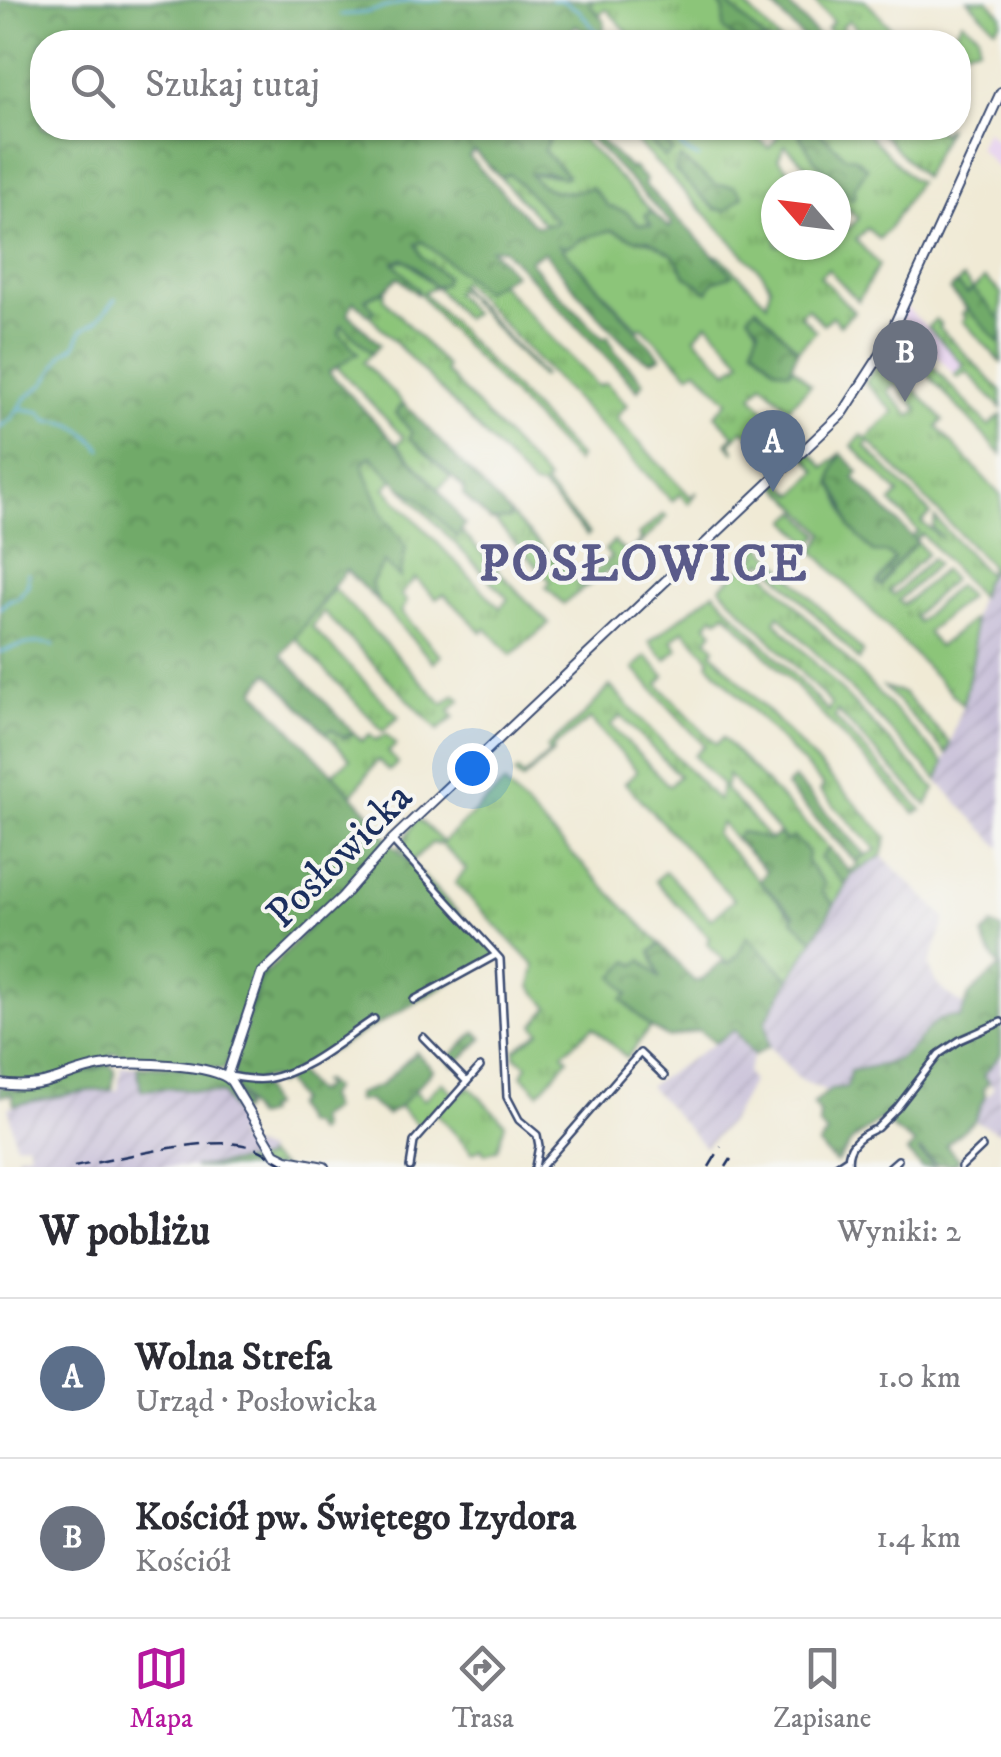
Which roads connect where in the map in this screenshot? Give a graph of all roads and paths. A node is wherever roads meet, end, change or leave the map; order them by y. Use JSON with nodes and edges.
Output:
{"nodes":[{"id":1,"x":1001,"y":92,"type":"edge"},
{"id":2,"x":392,"y":840,"type":"junction"},
{"id":3,"x":496,"y":954,"type":"junction"},
{"id":4,"x":414,"y":1000,"type":"dead end"},
{"id":5,"x":374,"y":1019,"type":"dead end"},
{"id":6,"x":1001,"y":1022,"type":"edge"},
{"id":7,"x":422,"y":1037,"type":"dead end"},
{"id":8,"x":480,"y":1066,"type":"dead end"},
{"id":9,"x":227,"y":1076,"type":"junction"},
{"id":10,"x":664,"y":1076,"type":"dead end"},
{"id":11,"x":467,"y":1082,"type":"junction"},
{"id":12,"x":0,"y":1084,"type":"edge"},
{"id":13,"x":982,"y":1147,"type":"dead end"},
{"id":14,"x":898,"y":1160,"type":"dead end"},
{"id":15,"x":848,"y":1163,"type":"edge"},
{"id":16,"x":324,"y":1167,"type":"edge"},
{"id":17,"x":410,"y":1167,"type":"edge"},
{"id":18,"x":538,"y":1167,"type":"edge"},
{"id":19,"x":836,"y":1167,"type":"edge"},
{"id":20,"x":890,"y":1167,"type":"edge"},
{"id":21,"x":960,"y":1167,"type":"edge"}],
"edges":[{"from":1,"to":2,"type":"street","name":"Posłowicka"},
{"from":2,"to":3,"type":"street"},
{"from":2,"to":9,"type":"street","name":"Posłowicka"},
{"from":3,"to":4,"type":"street"},
{"from":3,"to":18,"type":"street"},
{"from":5,"to":9,"type":"street"},
{"from":6,"to":15,"type":"street"},
{"from":7,"to":11,"type":"street"},
{"from":8,"to":11,"type":"street"},
{"from":9,"to":12,"type":"street"},
{"from":9,"to":16,"type":"street"},
{"from":10,"to":18,"type":"street"},
{"from":11,"to":17,"type":"street"},
{"from":13,"to":21,"type":"street"},
{"from":14,"to":20,"type":"street"},
{"from":15,"to":19,"type":"street"}]}
